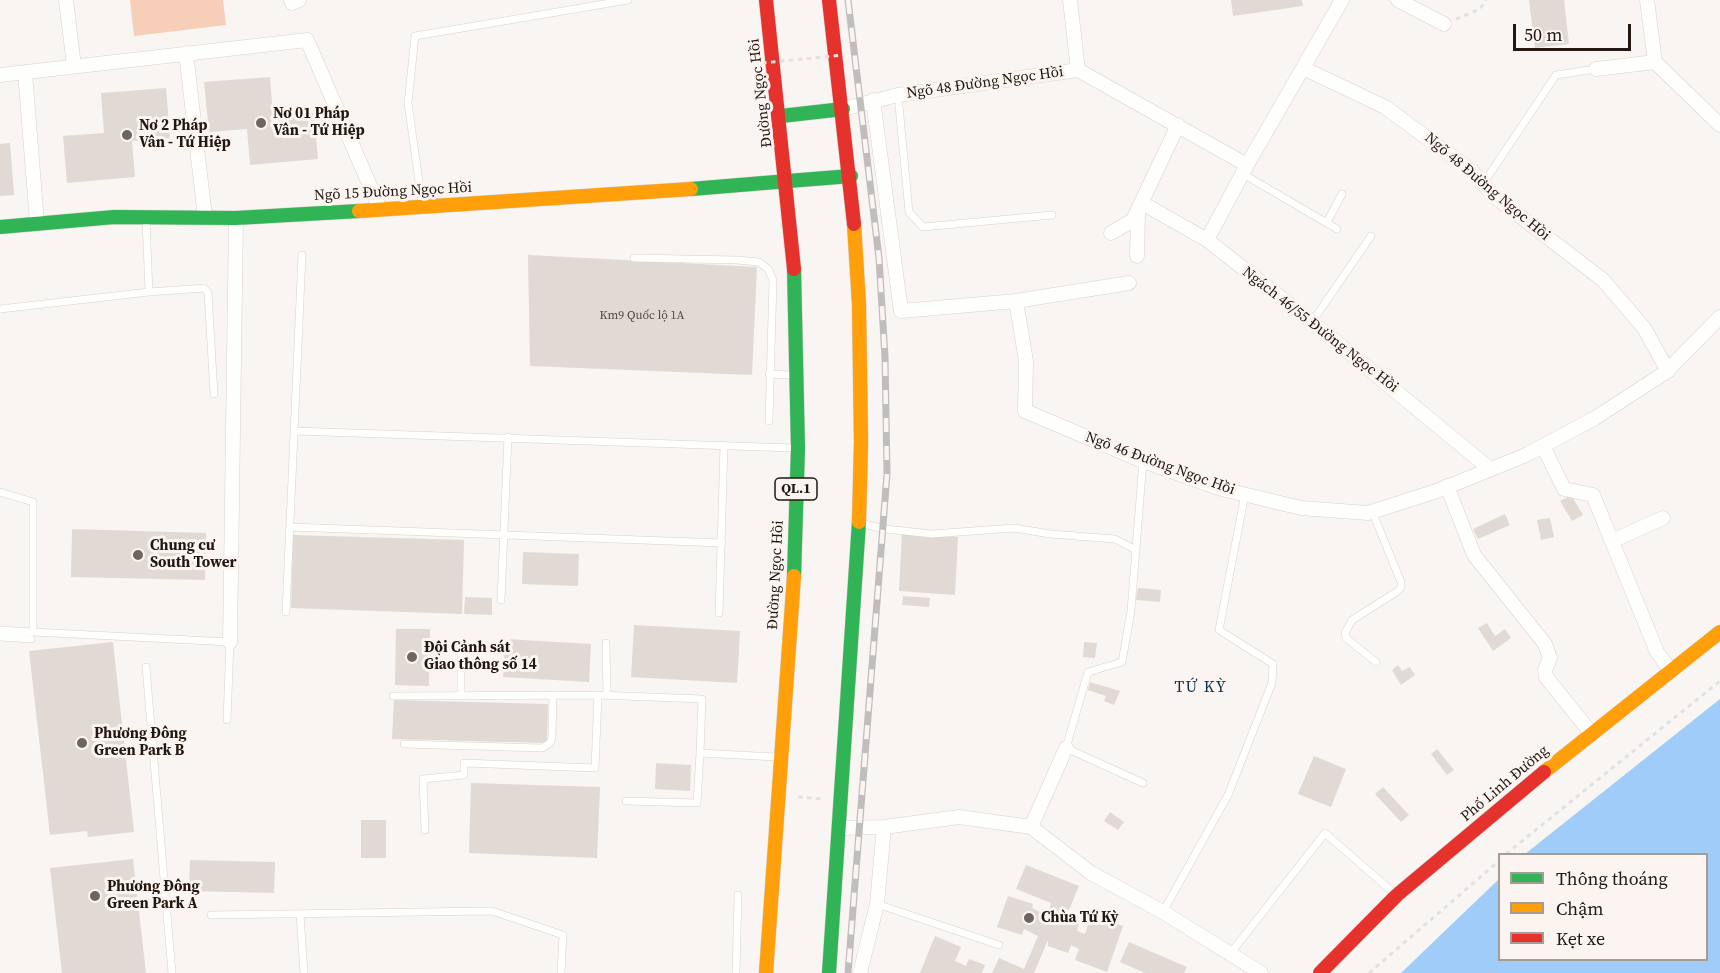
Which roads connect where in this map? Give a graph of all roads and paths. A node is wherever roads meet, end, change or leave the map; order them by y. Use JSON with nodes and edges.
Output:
{"nodes":[{"id":1,"x":66,"y":0,"type":"edge"},
{"id":2,"x":291,"y":0,"type":"edge"},
{"id":3,"x":299,"y":0,"type":"edge"},
{"id":4,"x":628,"y":0,"type":"edge"},
{"id":5,"x":766,"y":0,"type":"edge"},
{"id":6,"x":830,"y":0,"type":"edge"},
{"id":7,"x":1070,"y":0,"type":"edge"},
{"id":8,"x":1342,"y":0,"type":"edge"},
{"id":9,"x":1398,"y":0,"type":"edge"},
{"id":10,"x":1486,"y":0,"type":"edge"},
{"id":11,"x":1647,"y":0,"type":"edge"},
{"id":12,"x":1444,"y":24,"type":"joint"},
{"id":13,"x":186,"y":53,"type":"junction"},
{"id":14,"x":844,"y":55,"type":"dead end"},
{"id":15,"x":1655,"y":62,"type":"junction"},
{"id":16,"x":762,"y":63,"type":"dead end"},
{"id":17,"x":74,"y":66,"type":"junction"},
{"id":18,"x":1303,"y":68,"type":"junction"},
{"id":19,"x":1596,"y":69,"type":"joint"},
{"id":20,"x":1078,"y":70,"type":"junction"},
{"id":21,"x":25,"y":72,"type":"junction"},
{"id":22,"x":0,"y":75,"type":"edge"},
{"id":23,"x":898,"y":95,"type":"junction"},
{"id":24,"x":873,"y":100,"type":"junction"},
{"id":25,"x":843,"y":109,"type":"junction"},
{"id":26,"x":781,"y":116,"type":"junction"},
{"id":27,"x":1720,"y":124,"type":"edge"},
{"id":28,"x":1178,"y":125,"type":"junction"},
{"id":29,"x":1245,"y":169,"type":"junction"},
{"id":30,"x":851,"y":176,"type":"junction"},
{"id":31,"x":788,"y":181,"type":"junction"},
{"id":32,"x":1483,"y":184,"type":"junction"},
{"id":33,"x":1342,"y":194,"type":"dead end"},
{"id":34,"x":423,"y":207,"type":"junction"},
{"id":35,"x":380,"y":209,"type":"junction"},
{"id":36,"x":1137,"y":212,"type":"junction"},
{"id":37,"x":1052,"y":215,"type":"dead end"},
{"id":38,"x":146,"y":217,"type":"junction"},
{"id":39,"x":205,"y":218,"type":"junction"},
{"id":40,"x":236,"y":218,"type":"junction"},
{"id":41,"x":1327,"y":222,"type":"junction"},
{"id":42,"x":37,"y":223,"type":"junction"},
{"id":43,"x":0,"y":227,"type":"edge"},
{"id":44,"x":1337,"y":229,"type":"dead end"},
{"id":45,"x":1111,"y":233,"type":"dead end"},
{"id":46,"x":1371,"y":236,"type":"dead end"},
{"id":47,"x":1207,"y":240,"type":"junction"},
{"id":48,"x":302,"y":255,"type":"dead end"},
{"id":49,"x":1137,"y":256,"type":"dead end"},
{"id":50,"x":634,"y":258,"type":"dead end"},
{"id":51,"x":1129,"y":283,"type":"dead end"},
{"id":52,"x":150,"y":292,"type":"junction"},
{"id":53,"x":1016,"y":301,"type":"junction"},
{"id":54,"x":0,"y":309,"type":"edge"},
{"id":55,"x":1720,"y":317,"type":"edge"},
{"id":56,"x":1312,"y":322,"type":"junction"},
{"id":57,"x":1668,"y":370,"type":"junction"},
{"id":58,"x":770,"y":374,"type":"junction"},
{"id":59,"x":797,"y":376,"type":"junction"},
{"id":60,"x":214,"y":394,"type":"dead end"},
{"id":61,"x":769,"y":421,"type":"dead end"},
{"id":62,"x":295,"y":431,"type":"junction"},
{"id":63,"x":508,"y":437,"type":"junction"},
{"id":64,"x":724,"y":445,"type":"junction"},
{"id":65,"x":1543,"y":446,"type":"junction"},
{"id":66,"x":798,"y":448,"type":"junction"},
{"id":67,"x":1143,"y":461,"type":"junction"},
{"id":68,"x":1490,"y":469,"type":"junction"},
{"id":69,"x":1447,"y":486,"type":"junction"},
{"id":70,"x":0,"y":492,"type":"edge"},
{"id":71,"x":1245,"y":494,"type":"junction"},
{"id":72,"x":1372,"y":512,"type":"junction"},
{"id":73,"x":1663,"y":518,"type":"dead end"},
{"id":74,"x":859,"y":522,"type":"junction"},
{"id":75,"x":291,"y":527,"type":"junction"},
{"id":76,"x":504,"y":534,"type":"junction"},
{"id":77,"x":1612,"y":541,"type":"junction"},
{"id":78,"x":722,"y":543,"type":"junction"},
{"id":79,"x":1136,"y":550,"type":"junction"},
{"id":80,"x":501,"y":600,"type":"dead end"},
{"id":81,"x":286,"y":612,"type":"dead end"},
{"id":82,"x":719,"y":613,"type":"dead end"},
{"id":83,"x":0,"y":630,"type":"edge"},
{"id":84,"x":1720,"y":632,"type":"edge"},
{"id":85,"x":32,"y":636,"type":"junction"},
{"id":86,"x":0,"y":637,"type":"edge"},
{"id":87,"x":230,"y":642,"type":"junction"},
{"id":88,"x":606,"y":643,"type":"dead end"},
{"id":89,"x":461,"y":645,"type":"dead end"},
{"id":90,"x":1376,"y":662,"type":"dead end"},
{"id":91,"x":146,"y":667,"type":"dead end"},
{"id":92,"x":1671,"y":671,"type":"junction"},
{"id":93,"x":1720,"y":681,"type":"edge"},
{"id":94,"x":461,"y":695,"type":"junction"},
{"id":95,"x":553,"y":695,"type":"junction"},
{"id":96,"x":598,"y":695,"type":"junction"},
{"id":97,"x":607,"y":695,"type":"junction"},
{"id":98,"x":393,"y":696,"type":"dead end"},
{"id":99,"x":227,"y":720,"type":"dead end"},
{"id":100,"x":1591,"y":733,"type":"junction"},
{"id":101,"x":404,"y":744,"type":"dead end"},
{"id":102,"x":1066,"y":748,"type":"junction"},
{"id":103,"x":700,"y":753,"type":"junction"},
{"id":104,"x":781,"y":757,"type":"junction"},
{"id":105,"x":1143,"y":783,"type":"dead end"},
{"id":106,"x":778,"y":796,"type":"junction"},
{"id":107,"x":626,"y":801,"type":"dead end"},
{"id":108,"x":842,"y":801,"type":"junction"},
{"id":109,"x":884,"y":827,"type":"junction"},
{"id":110,"x":1031,"y":827,"type":"junction"},
{"id":111,"x":840,"y":828,"type":"junction"},
{"id":112,"x":425,"y":830,"type":"dead end"},
{"id":113,"x":1508,"y":853,"type":"edge"},
{"id":114,"x":1498,"y":862,"type":"edge"},
{"id":115,"x":738,"y":896,"type":"dead end"},
{"id":116,"x":1396,"y":896,"type":"junction"},
{"id":117,"x":877,"y":904,"type":"junction"},
{"id":118,"x":1163,"y":912,"type":"junction"},
{"id":119,"x":300,"y":914,"type":"junction"},
{"id":120,"x":211,"y":915,"type":"dead end"},
{"id":121,"x":999,"y":945,"type":"dead end"},
{"id":122,"x":1230,"y":954,"type":"junction"},
{"id":123,"x":172,"y":973,"type":"edge"},
{"id":124,"x":304,"y":973,"type":"edge"},
{"id":125,"x":561,"y":973,"type":"edge"},
{"id":126,"x":736,"y":973,"type":"edge"},
{"id":127,"x":766,"y":973,"type":"edge"},
{"id":128,"x":830,"y":973,"type":"edge"},
{"id":129,"x":860,"y":973,"type":"edge"},
{"id":130,"x":1261,"y":973,"type":"edge"},
{"id":131,"x":1320,"y":973,"type":"edge"},
{"id":132,"x":1369,"y":973,"type":"edge"}],
"edges":[{"from":1,"to":17,"type":"street"},
{"from":2,"to":3,"type":"street"},
{"from":4,"to":34,"type":"lane"},
{"from":5,"to":26,"type":"main road","name":"Đường Ngọc Hồi","number":"QL.1"},
{"from":6,"to":25,"type":"main road"},
{"from":7,"to":20,"type":"street"},
{"from":8,"to":18,"type":"street"},
{"from":9,"to":12,"type":"street"},
{"from":10,"to":12,"type":"path"},
{"from":11,"to":15,"type":"street"},
{"from":13,"to":17,"type":"street"},
{"from":13,"to":35,"type":"street"},
{"from":13,"to":39,"type":"street"},
{"from":14,"to":16,"type":"path","bridge":true},
{"from":15,"to":19,"type":"street"},
{"from":15,"to":27,"type":"street"},
{"from":17,"to":21,"type":"street"},
{"from":18,"to":29,"type":"street"},
{"from":18,"to":32,"type":"street","name":"Ngõ 48 Đường Ngọc Hồi"},
{"from":19,"to":32,"type":"lane"},
{"from":20,"to":23,"type":"street","name":"Ngõ 48 Đường Ngọc Hồi"},
{"from":20,"to":28,"type":"street","name":"Ngõ 48 Đường Ngọc Hồi"},
{"from":21,"to":22,"type":"street"},
{"from":21,"to":42,"type":"street"},
{"from":23,"to":24,"type":"street","name":"Ngõ 48 Đường Ngọc Hồi"},
{"from":23,"to":37,"type":"lane"},
{"from":24,"to":25,"type":"street","name":"Ngõ 48 Đường Ngọc Hồi"},
{"from":24,"to":53,"type":"street"},
{"from":25,"to":26,"type":"main road"},
{"from":25,"to":30,"type":"main road"},
{"from":26,"to":31,"type":"main road","name":"Đường Ngọc Hồi","number":"QL.1"},
{"from":28,"to":29,"type":"street","name":"Ngõ 48 Đường Ngọc Hồi"},
{"from":28,"to":36,"type":"street"},
{"from":29,"to":41,"type":"lane"},
{"from":29,"to":47,"type":"street"},
{"from":30,"to":31,"type":"main road","name":"Ngõ 15 Đường Ngọc Hồi"},
{"from":30,"to":74,"type":"main road"},
{"from":31,"to":34,"type":"main road","name":"Ngõ 15 Đường Ngọc Hồi"},
{"from":31,"to":59,"type":"main road","name":"Đường Ngọc Hồi","number":"QL.1"},
{"from":32,"to":57,"type":"street","name":"Ngõ 48 Đường Ngọc Hồi"},
{"from":33,"to":41,"type":"lane"},
{"from":34,"to":35,"type":"main road","name":"Ngõ 15 Đường Ngọc Hồi"},
{"from":35,"to":40,"type":"main road","name":"Ngõ 15 Đường Ngọc Hồi"},
{"from":36,"to":45,"type":"street"},
{"from":36,"to":47,"type":"street","name":"Ngách 46/55 Đường Ngọc Hồi"},
{"from":36,"to":49,"type":"street"},
{"from":38,"to":39,"type":"main road","name":"Ngõ 15 Đường Ngọc Hồi"},
{"from":38,"to":42,"type":"main road","name":"Ngõ 15 Đường Ngọc Hồi"},
{"from":38,"to":52,"type":"lane"},
{"from":39,"to":40,"type":"main road","name":"Ngõ 15 Đường Ngọc Hồi"},
{"from":40,"to":87,"type":"street"},
{"from":41,"to":44,"type":"lane"},
{"from":42,"to":43,"type":"main road","name":"Ngõ 15 Đường Ngọc Hồi"},
{"from":46,"to":56,"type":"lane"},
{"from":47,"to":56,"type":"street","name":"Ngách 46/55 Đường Ngọc Hồi"},
{"from":48,"to":62,"type":"lane"},
{"from":50,"to":58,"type":"lane"},
{"from":51,"to":53,"type":"street"},
{"from":52,"to":54,"type":"lane"},
{"from":52,"to":60,"type":"lane"},
{"from":53,"to":67,"type":"street","name":"Ngõ 46 Đường Ngọc Hồi"},
{"from":55,"to":57,"type":"street","name":"Ngõ 46 Đường Ngọc Hồi"},
{"from":56,"to":68,"type":"street","name":"Ngách 46/55 Đường Ngọc Hồi"},
{"from":57,"to":65,"type":"street","name":"Ngõ 46 Đường Ngọc Hồi"},
{"from":58,"to":59,"type":"lane"},
{"from":58,"to":61,"type":"lane"},
{"from":59,"to":66,"type":"main road","name":"Đường Ngọc Hồi","number":"QL.1"},
{"from":62,"to":63,"type":"lane"},
{"from":62,"to":75,"type":"lane"},
{"from":63,"to":64,"type":"lane"},
{"from":63,"to":76,"type":"lane"},
{"from":64,"to":66,"type":"lane"},
{"from":64,"to":78,"type":"lane"},
{"from":65,"to":68,"type":"street","name":"Ngõ 46 Đường Ngọc Hồi"},
{"from":65,"to":77,"type":"street"},
{"from":66,"to":104,"type":"main road","name":"Đường Ngọc Hồi","number":"QL.1"},
{"from":67,"to":71,"type":"street","name":"Ngõ 46 Đường Ngọc Hồi"},
{"from":67,"to":79,"type":"lane"},
{"from":68,"to":69,"type":"street","name":"Ngõ 46 Đường Ngọc Hồi"},
{"from":69,"to":72,"type":"street","name":"Ngõ 46 Đường Ngọc Hồi"},
{"from":69,"to":100,"type":"street"},
{"from":70,"to":85,"type":"lane"},
{"from":71,"to":72,"type":"street","name":"Ngõ 46 Đường Ngọc Hồi"},
{"from":71,"to":118,"type":"lane"},
{"from":72,"to":90,"type":"lane"},
{"from":73,"to":77,"type":"street"},
{"from":74,"to":79,"type":"lane"},
{"from":74,"to":108,"type":"main road"},
{"from":75,"to":76,"type":"lane"},
{"from":75,"to":81,"type":"lane"},
{"from":76,"to":78,"type":"lane"},
{"from":76,"to":80,"type":"lane"},
{"from":77,"to":92,"type":"street"},
{"from":78,"to":82,"type":"lane"},
{"from":79,"to":102,"type":"lane"},
{"from":83,"to":85,"type":"lane"},
{"from":84,"to":92,"type":"main road","name":"Phố Linh Đường"},
{"from":85,"to":86,"type":"lane"},
{"from":85,"to":87,"type":"lane"},
{"from":87,"to":99,"type":"lane"},
{"from":88,"to":97,"type":"lane"},
{"from":89,"to":94,"type":"lane"},
{"from":91,"to":123,"type":"lane"},
{"from":92,"to":100,"type":"main road","name":"Phố Linh Đường"},
{"from":93,"to":113,"type":"path"},
{"from":94,"to":95,"type":"lane"},
{"from":94,"to":98,"type":"lane"},
{"from":95,"to":96,"type":"lane"},
{"from":95,"to":101,"type":"lane"},
{"from":96,"to":97,"type":"lane"},
{"from":96,"to":112,"type":"lane"},
{"from":97,"to":103,"type":"lane"},
{"from":100,"to":116,"type":"main road","name":"Phố Linh Đường"},
{"from":102,"to":105,"type":"lane"},
{"from":102,"to":110,"type":"street"},
{"from":103,"to":104,"type":"lane"},
{"from":103,"to":107,"type":"lane"},
{"from":104,"to":106,"type":"main road","name":"Đường Ngọc Hồi","number":"QL.1"},
{"from":106,"to":108,"type":"path"},
{"from":106,"to":127,"type":"main road","name":"Đường Ngọc Hồi","number":"QL.1"},
{"from":108,"to":111,"type":"main road"},
{"from":109,"to":110,"type":"street"},
{"from":109,"to":111,"type":"street"},
{"from":109,"to":117,"type":"street"},
{"from":110,"to":118,"type":"street"},
{"from":111,"to":128,"type":"main road"},
{"from":114,"to":132,"type":"path"},
{"from":115,"to":126,"type":"lane"},
{"from":116,"to":122,"type":"lane"},
{"from":116,"to":131,"type":"main road","name":"Phố Linh Đường"},
{"from":117,"to":121,"type":"lane"},
{"from":117,"to":129,"type":"street"},
{"from":118,"to":122,"type":"street"},
{"from":119,"to":120,"type":"lane"},
{"from":119,"to":124,"type":"lane"},
{"from":119,"to":125,"type":"lane"},
{"from":122,"to":130,"type":"street"}]}
